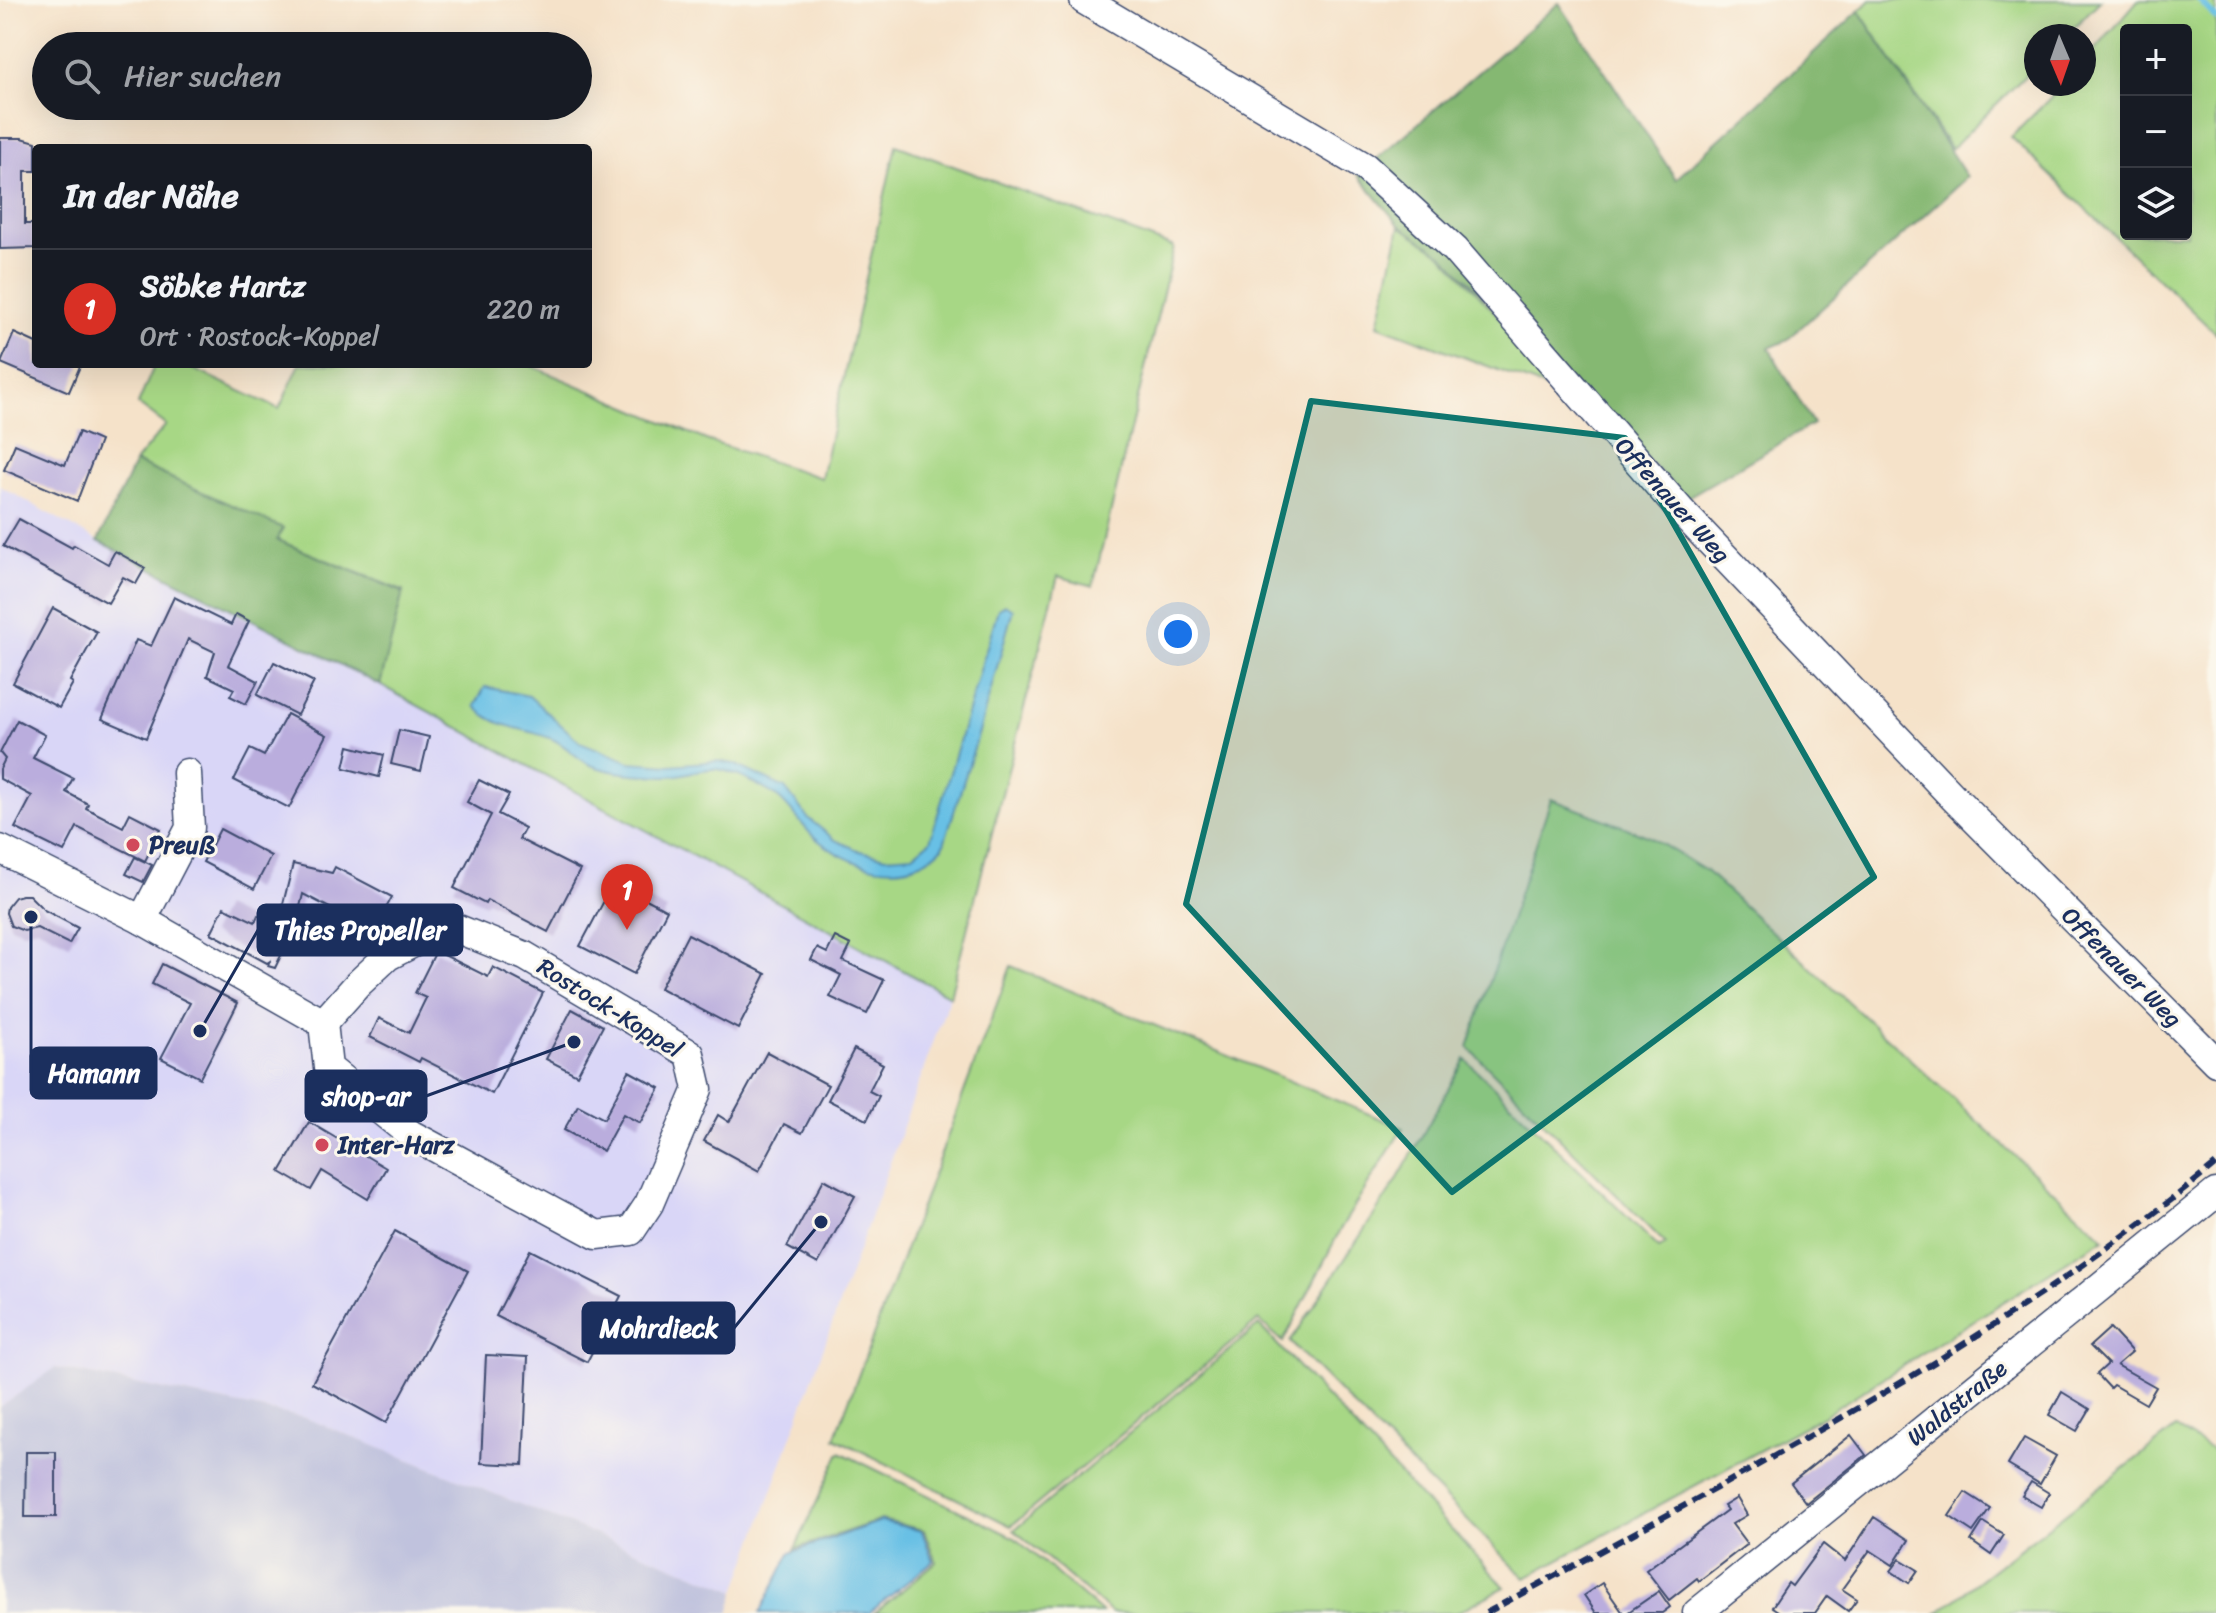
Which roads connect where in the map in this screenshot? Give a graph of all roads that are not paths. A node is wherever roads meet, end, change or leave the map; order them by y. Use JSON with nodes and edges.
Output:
{"nodes":[{"id":1,"x":1084,"y":0,"type":"edge"},
{"id":2,"x":187,"y":773,"type":"dead end"},
{"id":3,"x":0,"y":849,"type":"edge"},
{"id":4,"x":142,"y":920,"type":"junction"},
{"id":5,"x":323,"y":1023,"type":"junction"},
{"id":6,"x":2216,"y":1062,"type":"edge"},
{"id":7,"x":2216,"y":1193,"type":"edge"},
{"id":8,"x":1697,"y":1613,"type":"edge"}],
"edges":[{"from":1,"to":6,"type":"street","name":"Offenauer Weg"},
{"from":2,"to":4,"type":"street"},
{"from":3,"to":4,"type":"street"},
{"from":4,"to":5,"type":"street"},
{"from":5,"to":5,"type":"street","name":"Rostock-Koppel"},
{"from":7,"to":8,"type":"street","name":"Waldstraße"}]}
